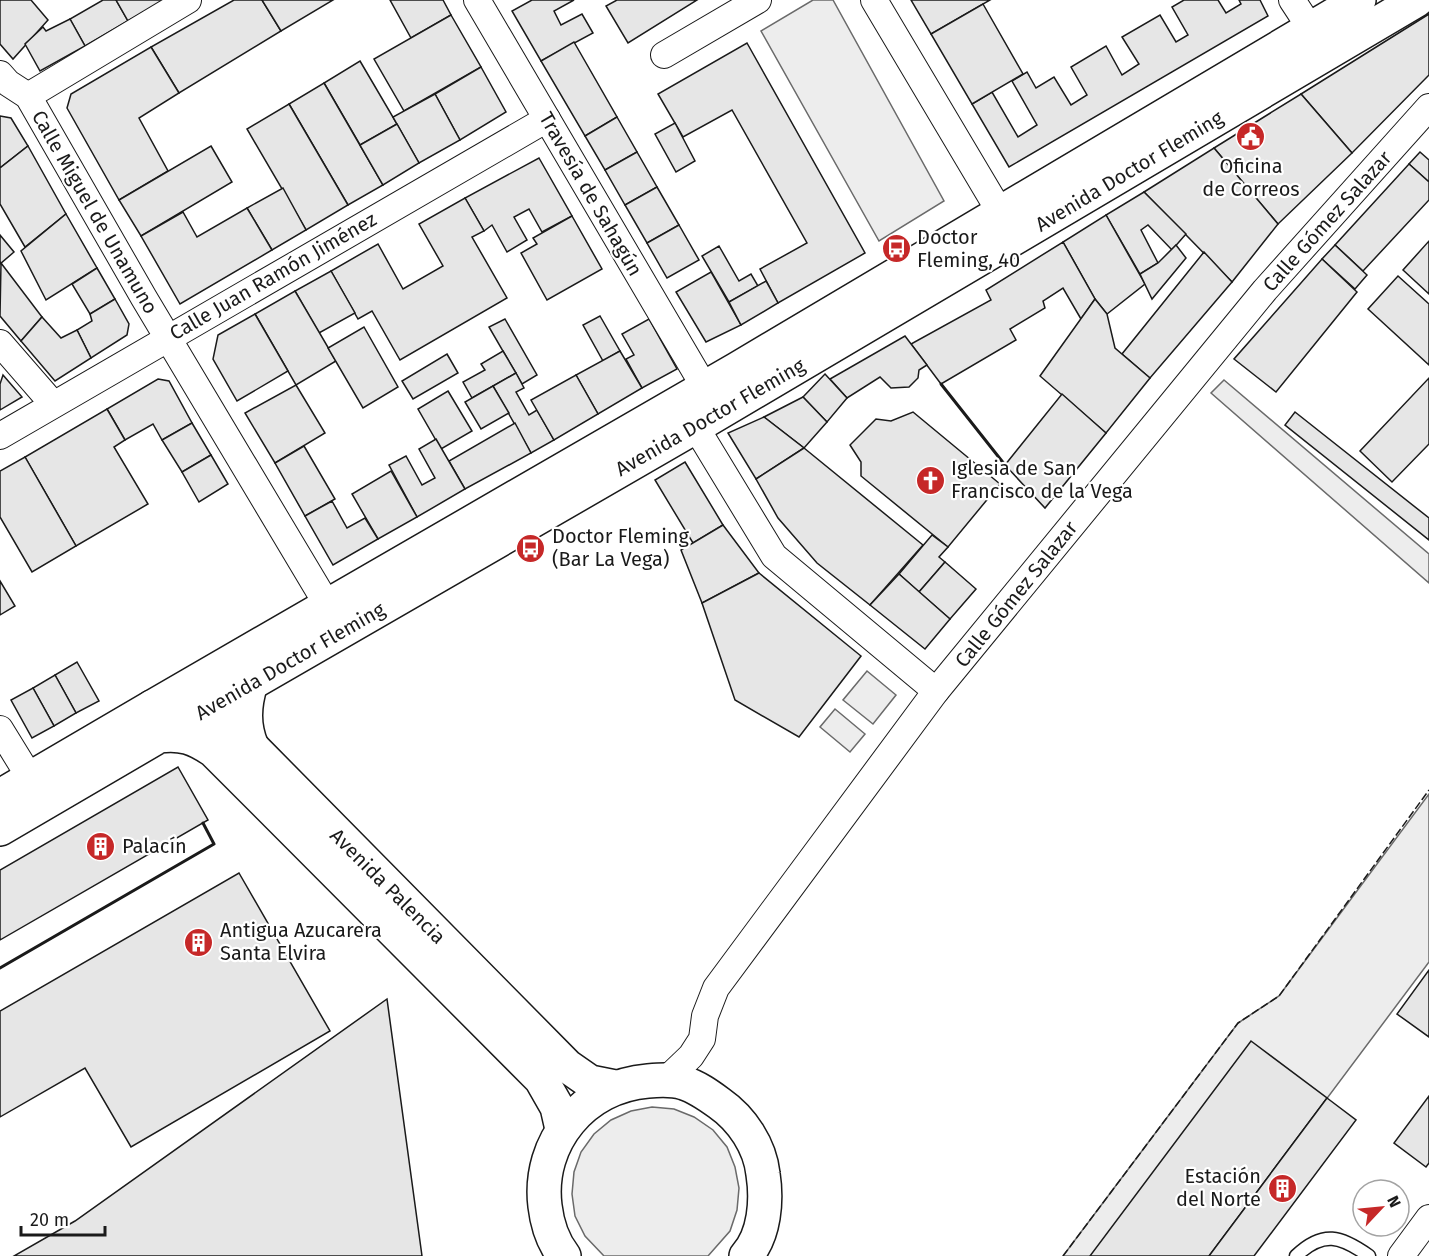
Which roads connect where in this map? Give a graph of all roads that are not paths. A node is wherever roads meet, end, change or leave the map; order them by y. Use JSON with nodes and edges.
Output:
{"nodes":[{"id":1,"x":188,"y":0,"type":"edge"},
{"id":2,"x":477,"y":0,"type":"edge"},
{"id":3,"x":758,"y":0,"type":"edge"},
{"id":4,"x":874,"y":0,"type":"edge"},
{"id":5,"x":1292,"y":0,"type":"edge"},
{"id":6,"x":1359,"y":0,"type":"edge"},
{"id":7,"x":1417,"y":0,"type":"edge"},
{"id":8,"x":1311,"y":29,"type":"junction"},
{"id":9,"x":664,"y":55,"type":"dead end"},
{"id":10,"x":9,"y":85,"type":"edge"},
{"id":11,"x":1429,"y":107,"type":"edge"},
{"id":12,"x":547,"y":119,"type":"junction"},
{"id":13,"x":1008,"y":225,"type":"junction"},
{"id":14,"x":168,"y":336,"type":"junction"},
{"id":15,"x":0,"y":343,"type":"edge"},
{"id":16,"x":53,"y":405,"type":"junction"},
{"id":17,"x":694,"y":405,"type":"junction"},
{"id":18,"x":0,"y":436,"type":"edge"},
{"id":19,"x":328,"y":606,"type":"junction"},
{"id":20,"x":251,"y":683,"type":"junction"},
{"id":21,"x":936,"y":691,"type":"junction"},
{"id":22,"x":201,"y":712,"type":"junction"},
{"id":23,"x":156,"y":722,"type":"junction"},
{"id":24,"x":0,"y":729,"type":"edge"},
{"id":25,"x":252,"y":747,"type":"junction"},
{"id":26,"x":37,"y":790,"type":"junction"},
{"id":27,"x":0,"y":796,"type":"edge"},
{"id":28,"x":0,"y":829,"type":"edge"},
{"id":29,"x":666,"y":1080,"type":"junction"},
{"id":30,"x":615,"y":1087,"type":"junction"},
{"id":31,"x":562,"y":1129,"type":"junction"},
{"id":32,"x":1429,"y":1218,"type":"edge"},
{"id":33,"x":752,"y":1253,"type":"edge"},
{"id":34,"x":561,"y":1254,"type":"edge"},
{"id":35,"x":1296,"y":1256,"type":"edge"},
{"id":36,"x":1369,"y":1256,"type":"edge"},
{"id":37,"x":1401,"y":1256,"type":"edge"}],
"edges":[{"from":1,"to":10,"type":"street"},
{"from":2,"to":12,"type":"street","name":"Travesía de Sahagún"},
{"from":3,"to":9,"type":"street"},
{"from":4,"to":13,"type":"street"},
{"from":5,"to":8,"type":"street"},
{"from":6,"to":8,"type":"main road","name":"Avenida Doctor Fleming"},
{"from":7,"to":13,"type":"main road","name":"Avenida Doctor Fleming"},
{"from":8,"to":13,"type":"main road","name":"Avenida Doctor Fleming"},
{"from":10,"to":14,"type":"street","name":"Calle Miguel de Unamuno"},
{"from":11,"to":21,"type":"street","name":"Calle Gómez Salazar"},
{"from":12,"to":14,"type":"street","name":"Calle Juan Ramón Jiménez"},
{"from":12,"to":17,"type":"street","name":"Travesía de Sahagún"},
{"from":13,"to":17,"type":"main road","name":"Avenida Doctor Fleming"},
{"from":14,"to":16,"type":"street","name":"Calle Juan Ramón Jiménez"},
{"from":14,"to":19,"type":"street","name":"Calle Miguel de Unamuno"},
{"from":15,"to":16,"type":"street"},
{"from":16,"to":18,"type":"street","name":"Calle Juan Ramón Jiménez"},
{"from":17,"to":19,"type":"main road","name":"Avenida Doctor Fleming"},
{"from":17,"to":20,"type":"main road","name":"Avenida Doctor Fleming"},
{"from":17,"to":21,"type":"street","name":"Travesía de Sahagún"},
{"from":19,"to":23,"type":"main road","name":"Avenida Doctor Fleming"},
{"from":20,"to":22,"type":"main road","name":"Avenida Doctor Fleming"},
{"from":20,"to":25,"type":"main road"},
{"from":21,"to":29,"type":"street","name":"Calle Gómez Salazar"},
{"from":22,"to":23,"type":"main road","name":"Avenida Doctor Fleming"},
{"from":22,"to":25,"type":"main road","name":"Avenida Palencia"},
{"from":23,"to":26,"type":"main road","name":"Avenida Doctor Fleming"},
{"from":23,"to":31,"type":"main road","name":"Avenida Palencia"},
{"from":24,"to":26,"type":"street"},
{"from":25,"to":30,"type":"main road","name":"Avenida Palencia"},
{"from":26,"to":27,"type":"main road","name":"Avenida Doctor Fleming"},
{"from":26,"to":28,"type":"main road","name":"Avenida Doctor Fleming"},
{"from":29,"to":30,"type":"main road"},
{"from":29,"to":33,"type":"main road"},
{"from":30,"to":31,"type":"main road"},
{"from":31,"to":34,"type":"main road"},
{"from":32,"to":37,"type":"street"},
{"from":35,"to":36,"type":"lane"}]}
